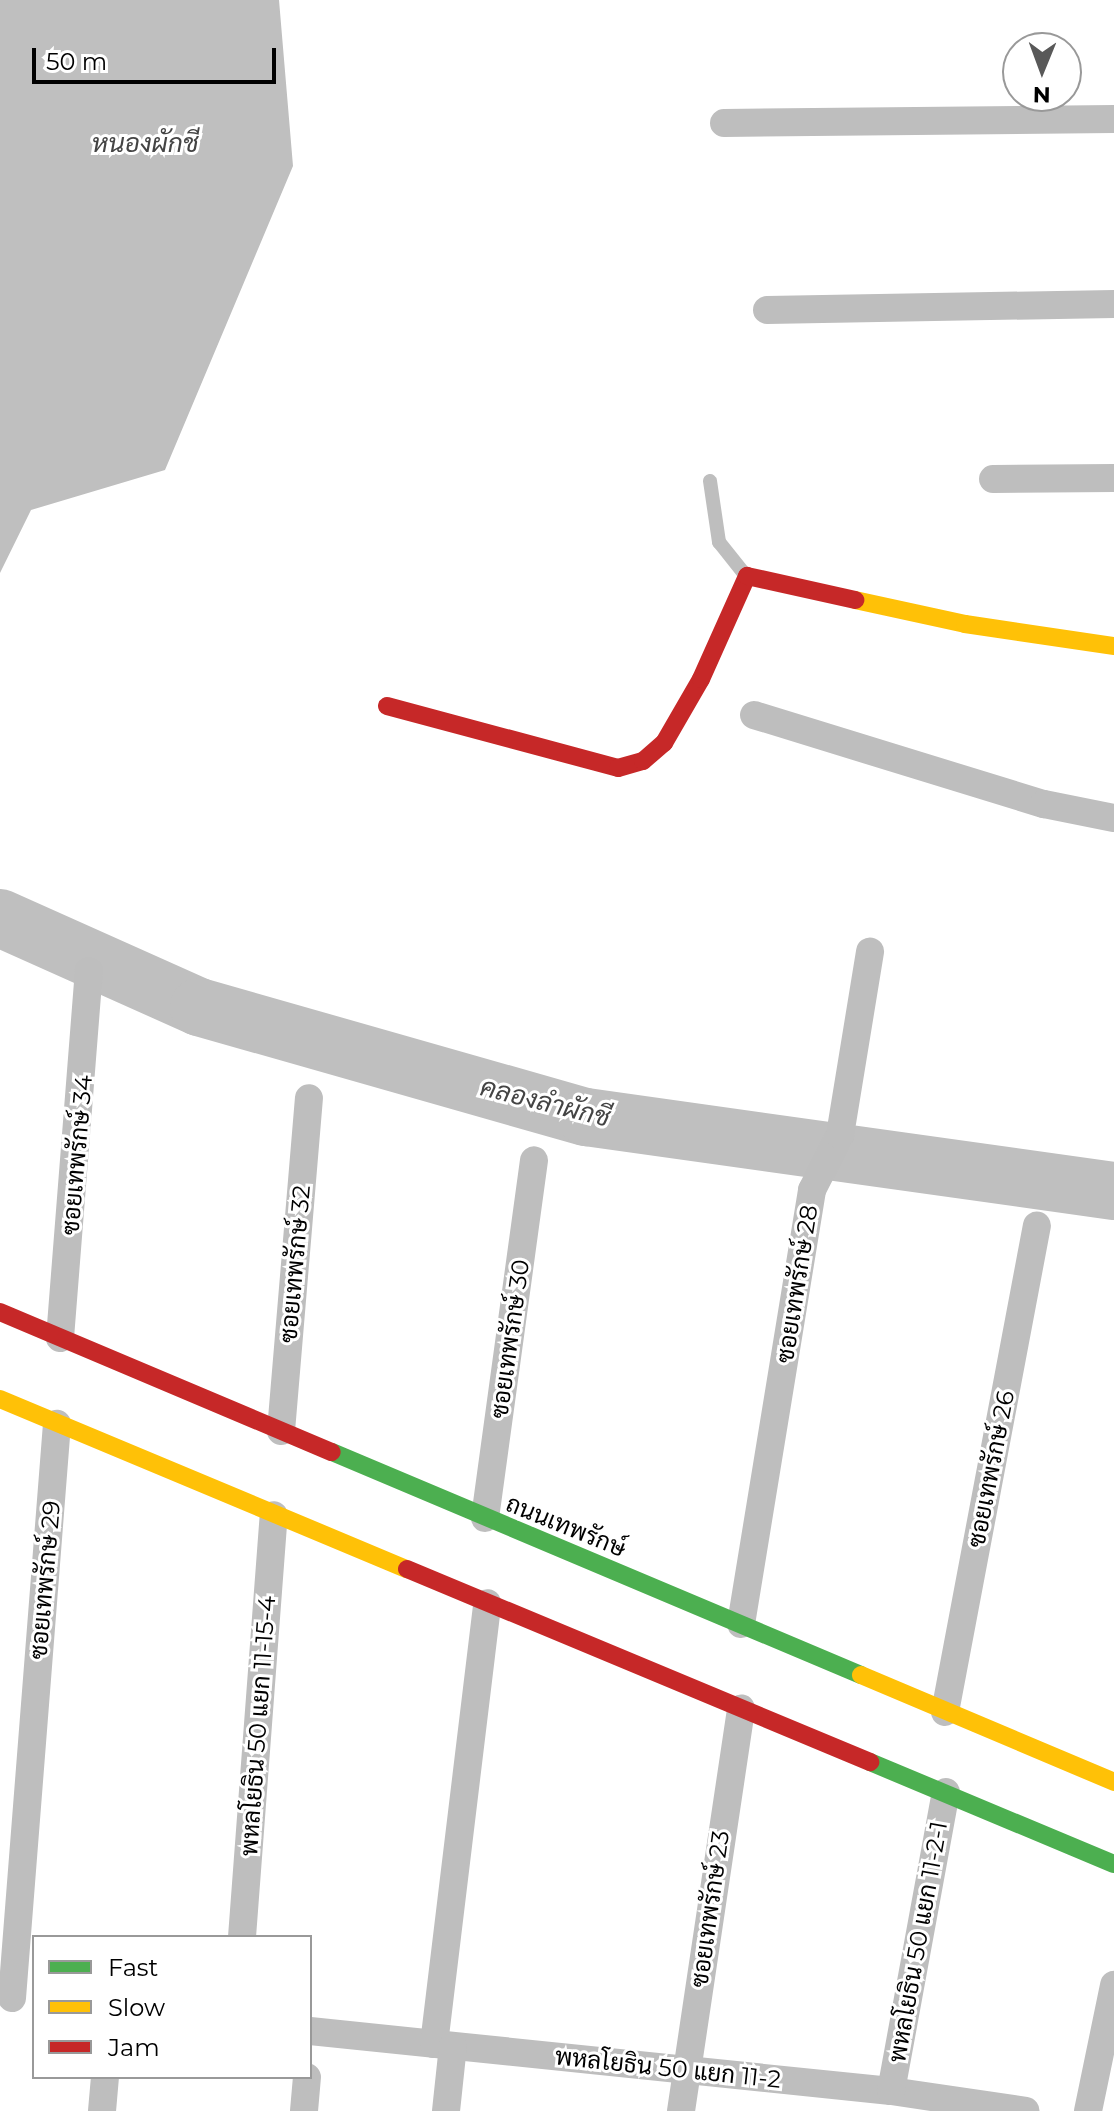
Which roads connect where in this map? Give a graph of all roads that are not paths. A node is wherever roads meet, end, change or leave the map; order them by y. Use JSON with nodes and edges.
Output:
{"nodes":[{"id":1,"x":1114,"y":119,"type":"edge"},
{"id":2,"x":724,"y":123,"type":"dead end"},
{"id":3,"x":1114,"y":304,"type":"edge"},
{"id":4,"x":767,"y":310,"type":"dead end"},
{"id":5,"x":1114,"y":478,"type":"edge"},
{"id":6,"x":993,"y":479,"type":"dead end"},
{"id":7,"x":710,"y":481,"type":"dead end"},
{"id":8,"x":747,"y":576,"type":"junction"},
{"id":9,"x":1114,"y":646,"type":"edge"},
{"id":10,"x":387,"y":706,"type":"dead end"},
{"id":11,"x":754,"y":715,"type":"dead end"},
{"id":12,"x":1114,"y":818,"type":"edge"},
{"id":13,"x":870,"y":951,"type":"dead end"},
{"id":14,"x":89,"y":971,"type":"dead end"},
{"id":15,"x":309,"y":1098,"type":"dead end"},
{"id":16,"x":534,"y":1160,"type":"dead end"},
{"id":17,"x":1037,"y":1226,"type":"dead end"},
{"id":18,"x":0,"y":1312,"type":"edge"},
{"id":19,"x":60,"y":1338,"type":"junction"},
{"id":20,"x":0,"y":1399,"type":"edge"},
{"id":21,"x":57,"y":1424,"type":"junction"},
{"id":22,"x":281,"y":1431,"type":"junction"},
{"id":23,"x":274,"y":1515,"type":"junction"},
{"id":24,"x":485,"y":1518,"type":"junction"},
{"id":25,"x":487,"y":1603,"type":"junction"},
{"id":26,"x":741,"y":1624,"type":"junction"},
{"id":27,"x":741,"y":1708,"type":"junction"},
{"id":28,"x":945,"y":1712,"type":"junction"},
{"id":29,"x":1114,"y":1782,"type":"edge"},
{"id":30,"x":946,"y":1792,"type":"junction"},
{"id":31,"x":1114,"y":1864,"type":"edge"},
{"id":32,"x":242,"y":1935,"type":"edge"},
{"id":33,"x":1114,"y":1985,"type":"edge"},
{"id":34,"x":15,"y":1999,"type":"edge"},
{"id":35,"x":312,"y":2038,"type":"edge"},
{"id":36,"x":444,"y":2045,"type":"junction"},
{"id":37,"x":687,"y":2070,"type":"junction"},
{"id":38,"x":105,"y":2079,"type":"edge"},
{"id":39,"x":307,"y":2079,"type":"edge"},
{"id":40,"x":891,"y":2091,"type":"junction"},
{"id":41,"x":922,"y":2104,"type":"edge"},
{"id":42,"x":102,"y":2111,"type":"edge"},
{"id":43,"x":304,"y":2111,"type":"edge"},
{"id":44,"x":446,"y":2111,"type":"edge"},
{"id":45,"x":681,"y":2111,"type":"edge"},
{"id":46,"x":1026,"y":2111,"type":"edge"},
{"id":47,"x":1088,"y":2111,"type":"edge"}],
"edges":[{"from":1,"to":2,"type":"street"},
{"from":3,"to":4,"type":"street"},
{"from":5,"to":6,"type":"street"},
{"from":7,"to":8,"type":"lane"},
{"from":8,"to":9,"type":"main road"},
{"from":8,"to":10,"type":"main road"},
{"from":11,"to":12,"type":"street"},
{"from":13,"to":26,"type":"street","name":"ซอยเทพรักษ์ 28"},
{"from":14,"to":19,"type":"street","name":"ซอยเทพรักษ์ 34"},
{"from":15,"to":22,"type":"street","name":"ซอยเทพรักษ์ 32"},
{"from":16,"to":24,"type":"street","name":"ซอยเทพรักษ์ 30"},
{"from":17,"to":28,"type":"street","name":"ซอยเทพรักษ์ 26"},
{"from":18,"to":19,"type":"main road","name":"ถนนเทพรักษ์"},
{"from":19,"to":22,"type":"main road","name":"ถนนเทพรักษ์"},
{"from":20,"to":21,"type":"main road"},
{"from":21,"to":23,"type":"main road"},
{"from":21,"to":34,"type":"street","name":"ซอยเทพรักษ์ 29"},
{"from":22,"to":24,"type":"main road","name":"ถนนเทพรักษ์"},
{"from":23,"to":25,"type":"main road"},
{"from":23,"to":32,"type":"street","name":"พหลโยธิน 50 แยก 11-15-4"},
{"from":24,"to":26,"type":"main road","name":"ถนนเทพรักษ์"},
{"from":25,"to":27,"type":"main road"},
{"from":25,"to":36,"type":"street"},
{"from":26,"to":28,"type":"main road","name":"ถนนเทพรักษ์"},
{"from":27,"to":30,"type":"main road"},
{"from":27,"to":37,"type":"street","name":"ซอยเทพรักษ์ 23"},
{"from":28,"to":29,"type":"main road","name":"ถนนเทพรักษ์"},
{"from":30,"to":31,"type":"main road"},
{"from":30,"to":40,"type":"street","name":"พหลโยธิน 50 แยก 11-2-1"},
{"from":33,"to":47,"type":"street"},
{"from":35,"to":36,"type":"street","name":"พหลโยธิน 50 แยก 11-2"},
{"from":36,"to":37,"type":"street","name":"พหลโยธิน 50 แยก 11-2"},
{"from":36,"to":44,"type":"street"},
{"from":37,"to":40,"type":"street","name":"พหลโยธิน 50 แยก 11-2"},
{"from":37,"to":45,"type":"street","name":"ซอยเทพรักษ์ 23"},
{"from":38,"to":42,"type":"street"},
{"from":39,"to":43,"type":"street"},
{"from":40,"to":41,"type":"street","name":"พหลโยธิน 50 แยก 11-2"},
{"from":41,"to":46,"type":"street","name":"พหลโยธิน 50 แยก 11-2"}]}
